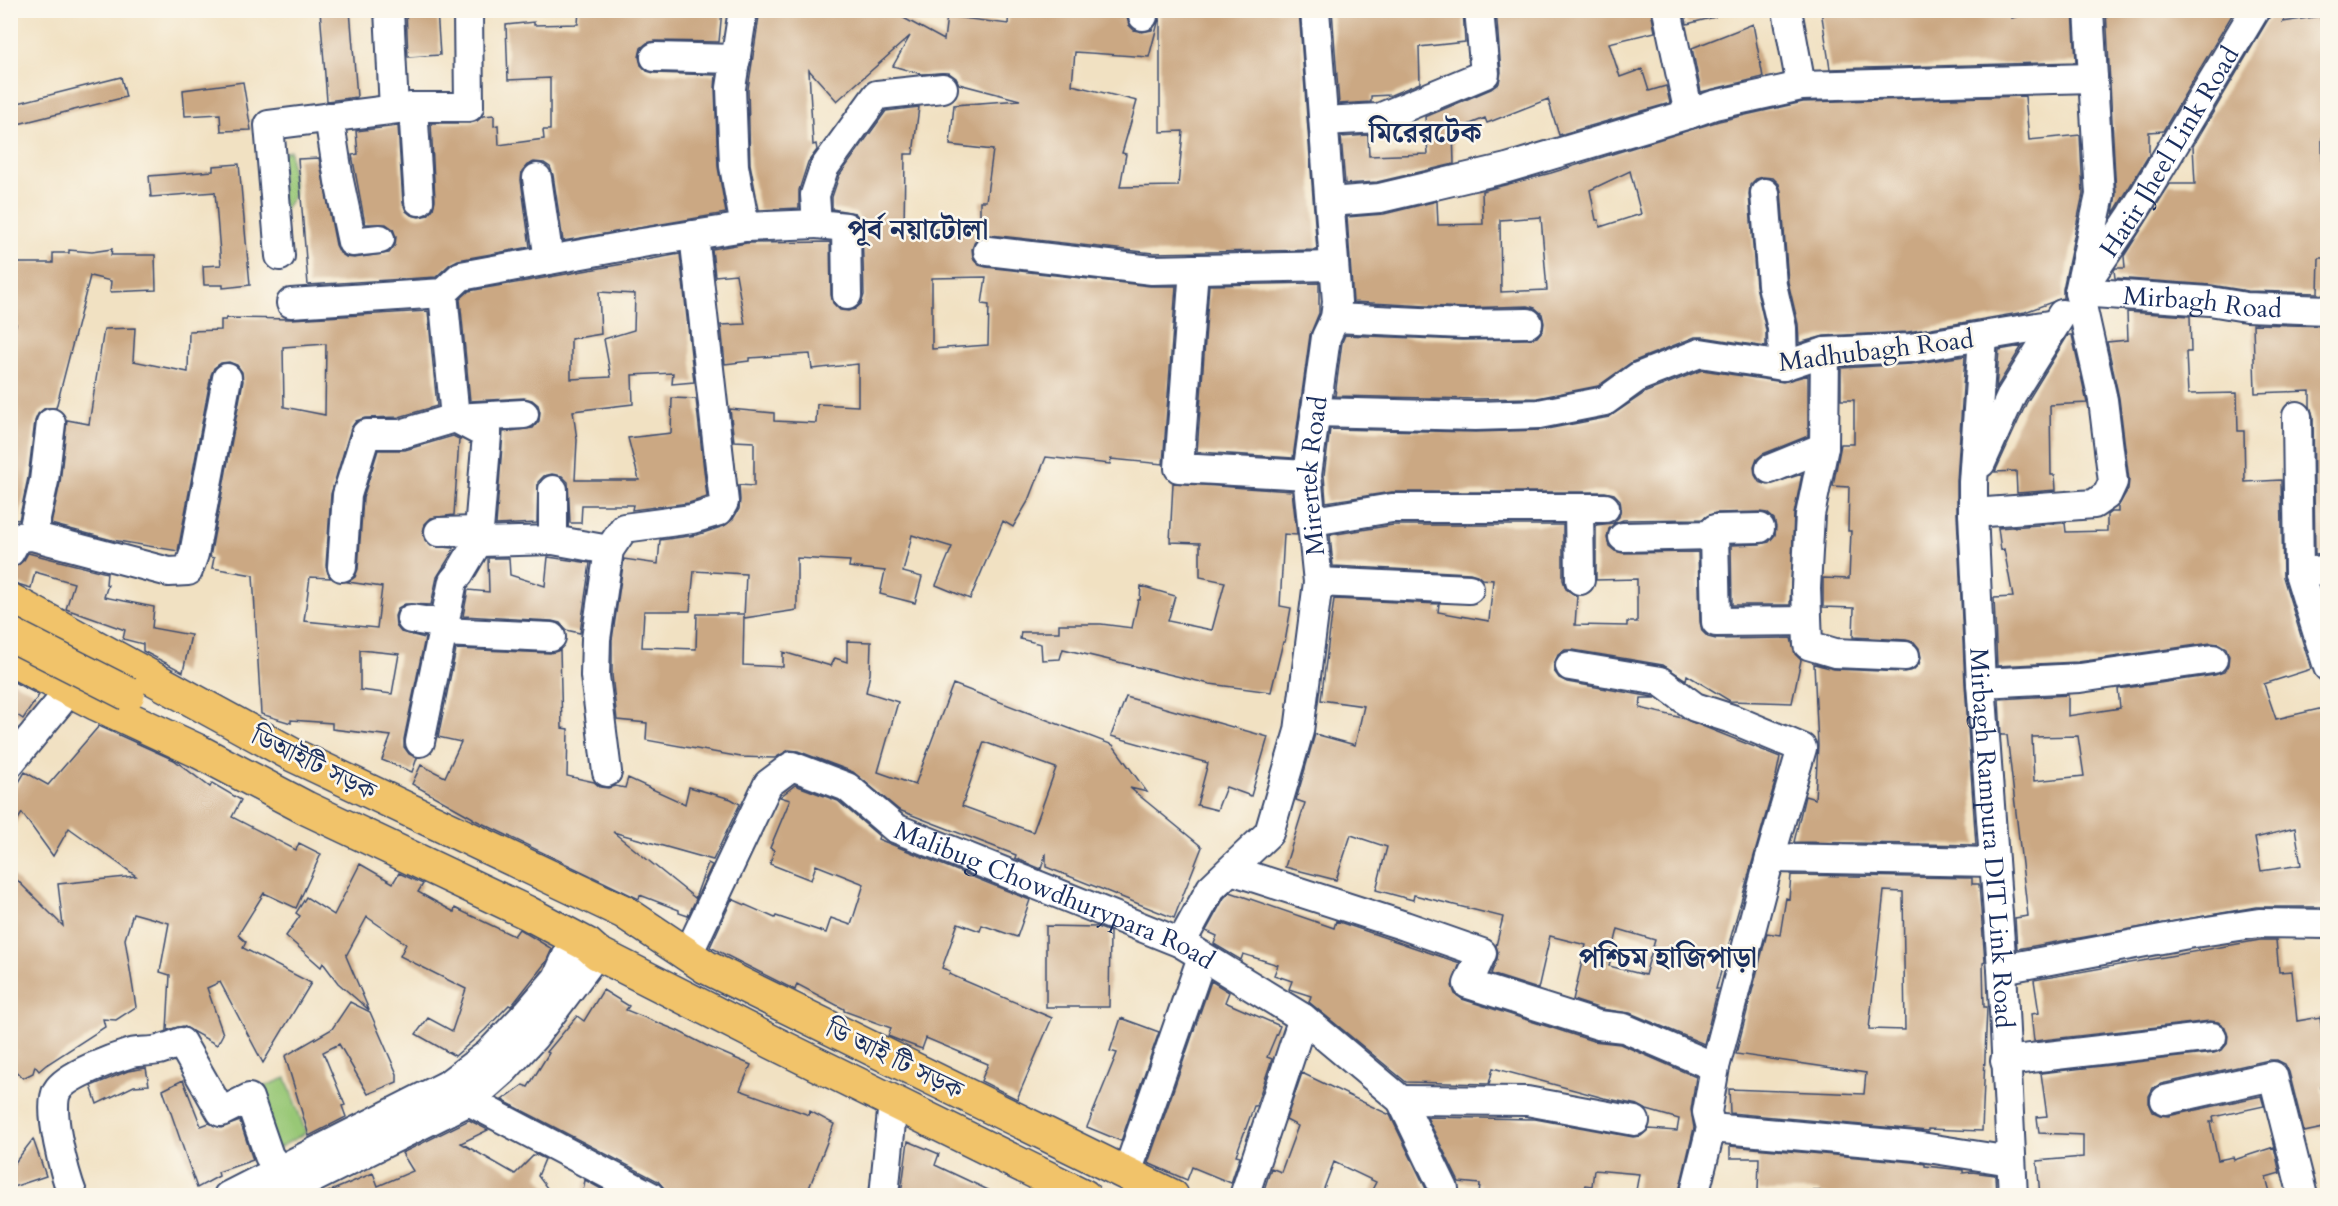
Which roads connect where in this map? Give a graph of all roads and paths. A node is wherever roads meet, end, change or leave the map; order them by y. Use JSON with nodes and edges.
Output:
{"nodes":[{"id":1,"x":389,"y":10,"type":"edge"},
{"id":2,"x":468,"y":10,"type":"edge"},
{"id":3,"x":743,"y":10,"type":"edge"},
{"id":4,"x":1315,"y":10,"type":"edge"},
{"id":5,"x":1479,"y":10,"type":"edge"},
{"id":6,"x":1667,"y":10,"type":"edge"},
{"id":7,"x":1786,"y":10,"type":"edge"},
{"id":8,"x":2089,"y":10,"type":"edge"},
{"id":9,"x":2255,"y":10,"type":"edge"},
{"id":10,"x":655,"y":57,"type":"dead end"},
{"id":11,"x":736,"y":59,"type":"junction"},
{"id":12,"x":2093,"y":78,"type":"junction"},
{"id":13,"x":1801,"y":86,"type":"junction"},
{"id":14,"x":943,"y":88,"type":"dead end"},
{"id":15,"x":403,"y":108,"type":"junction"},
{"id":16,"x":1689,"y":114,"type":"junction"},
{"id":17,"x":329,"y":117,"type":"junction"},
{"id":18,"x":1324,"y":122,"type":"junction"},
{"id":19,"x":537,"y":178,"type":"dead end"},
{"id":20,"x":1765,"y":194,"type":"dead end"},
{"id":21,"x":419,"y":201,"type":"dead end"},
{"id":22,"x":1330,"y":202,"type":"junction"},
{"id":23,"x":817,"y":224,"type":"junction"},
{"id":24,"x":745,"y":227,"type":"junction"},
{"id":25,"x":694,"y":235,"type":"junction"},
{"id":26,"x":380,"y":239,"type":"dead end"},
{"id":27,"x":988,"y":251,"type":"dead end"},
{"id":28,"x":280,"y":256,"type":"dead end"},
{"id":29,"x":549,"y":260,"type":"junction"},
{"id":30,"x":1334,"y":266,"type":"junction"},
{"id":31,"x":1194,"y":269,"type":"junction"},
{"id":32,"x":2079,"y":292,"type":"junction"},
{"id":33,"x":443,"y":293,"type":"junction"},
{"id":34,"x":847,"y":295,"type":"dead end"},
{"id":35,"x":291,"y":303,"type":"dead end"},
{"id":36,"x":2328,"y":310,"type":"edge"},
{"id":37,"x":1335,"y":318,"type":"junction"},
{"id":38,"x":1527,"y":323,"type":"dead end"},
{"id":39,"x":2055,"y":324,"type":"junction"},
{"id":40,"x":1983,"y":337,"type":"junction"},
{"id":41,"x":1825,"y":352,"type":"junction"},
{"id":42,"x":1784,"y":366,"type":"junction"},
{"id":43,"x":227,"y":378,"type":"dead end"},
{"id":44,"x":1314,"y":412,"type":"junction"},
{"id":45,"x":524,"y":414,"type":"dead end"},
{"id":46,"x":2297,"y":416,"type":"dead end"},
{"id":47,"x":455,"y":418,"type":"junction"},
{"id":48,"x":51,"y":423,"type":"dead end"},
{"id":49,"x":1824,"y":447,"type":"junction"},
{"id":50,"x":1770,"y":470,"type":"dead end"},
{"id":51,"x":1307,"y":475,"type":"junction"},
{"id":52,"x":1973,"y":482,"type":"junction"},
{"id":53,"x":554,"y":490,"type":"dead end"},
{"id":54,"x":1973,"y":513,"type":"junction"},
{"id":55,"x":1313,"y":521,"type":"junction"},
{"id":56,"x":1760,"y":528,"type":"dead end"},
{"id":57,"x":439,"y":532,"type":"dead end"},
{"id":58,"x":1714,"y":535,"type":"junction"},
{"id":59,"x":479,"y":537,"type":"junction"},
{"id":60,"x":1623,"y":537,"type":"dead end"},
{"id":61,"x":553,"y":540,"type":"junction"},
{"id":62,"x":21,"y":544,"type":"edge"},
{"id":63,"x":609,"y":550,"type":"junction"},
{"id":64,"x":342,"y":567,"type":"dead end"},
{"id":65,"x":2328,"y":569,"type":"edge"},
{"id":66,"x":2299,"y":573,"type":"junction"},
{"id":67,"x":1580,"y":580,"type":"dead end"},
{"id":68,"x":1318,"y":582,"type":"junction"},
{"id":69,"x":1469,"y":589,"type":"dead end"},
{"id":70,"x":10,"y":600,"type":"edge"},
{"id":71,"x":411,"y":619,"type":"dead end"},
{"id":72,"x":1807,"y":621,"type":"junction"},
{"id":73,"x":444,"y":628,"type":"junction"},
{"id":74,"x":10,"y":634,"type":"edge"},
{"id":75,"x":551,"y":637,"type":"dead end"},
{"id":76,"x":90,"y":645,"type":"junction"},
{"id":77,"x":1905,"y":656,"type":"dead end"},
{"id":78,"x":10,"y":659,"type":"edge"},
{"id":79,"x":2213,"y":659,"type":"dead end"},
{"id":80,"x":1570,"y":666,"type":"dead end"},
{"id":81,"x":2328,"y":667,"type":"edge"},
{"id":82,"x":1981,"y":683,"type":"junction"},
{"id":83,"x":70,"y":690,"type":"junction"},
{"id":84,"x":420,"y":742,"type":"dead end"},
{"id":85,"x":196,"y":750,"type":"junction"},
{"id":86,"x":10,"y":763,"type":"edge"},
{"id":87,"x":607,"y":772,"type":"dead end"},
{"id":88,"x":1770,"y":858,"type":"junction"},
{"id":89,"x":1994,"y":862,"type":"junction"},
{"id":90,"x":1231,"y":870,"type":"junction"},
{"id":91,"x":624,"y":912,"type":"junction"},
{"id":92,"x":2328,"y":924,"type":"edge"},
{"id":93,"x":585,"y":944,"type":"junction"},
{"id":94,"x":1192,"y":950,"type":"junction"},
{"id":95,"x":688,"y":954,"type":"junction"},
{"id":96,"x":2002,"y":969,"type":"junction"},
{"id":97,"x":1303,"y":1018,"type":"junction"},
{"id":98,"x":2212,"y":1038,"type":"dead end"},
{"id":99,"x":2005,"y":1060,"type":"junction"},
{"id":100,"x":1715,"y":1067,"type":"junction"},
{"id":101,"x":1401,"y":1100,"type":"junction"},
{"id":102,"x":2165,"y":1100,"type":"dead end"},
{"id":103,"x":469,"y":1101,"type":"junction"},
{"id":104,"x":893,"y":1101,"type":"junction"},
{"id":105,"x":1635,"y":1121,"type":"dead end"},
{"id":106,"x":1711,"y":1128,"type":"junction"},
{"id":107,"x":2011,"y":1161,"type":"junction"},
{"id":108,"x":1127,"y":1173,"type":"junction"},
{"id":109,"x":278,"y":1182,"type":"edge"},
{"id":110,"x":73,"y":1196,"type":"edge"},
{"id":111,"x":228,"y":1196,"type":"edge"},
{"id":112,"x":650,"y":1196,"type":"edge"},
{"id":113,"x":884,"y":1196,"type":"edge"},
{"id":114,"x":1084,"y":1196,"type":"edge"},
{"id":115,"x":1172,"y":1196,"type":"edge"},
{"id":116,"x":1244,"y":1196,"type":"edge"},
{"id":117,"x":1441,"y":1196,"type":"edge"},
{"id":118,"x":1694,"y":1196,"type":"edge"},
{"id":119,"x":2013,"y":1196,"type":"edge"},
{"id":120,"x":2303,"y":1196,"type":"edge"}],
"edges":[{"from":1,"to":15,"type":"street"},
{"from":2,"to":15,"type":"street"},
{"from":3,"to":11,"type":"street"},
{"from":4,"to":18,"type":"street","name":"Mirertek Road"},
{"from":5,"to":18,"type":"street"},
{"from":6,"to":16,"type":"street"},
{"from":7,"to":13,"type":"street"},
{"from":8,"to":12,"type":"street"},
{"from":9,"to":32,"type":"street","name":"Hatir Jheel Link Road"},
{"from":10,"to":11,"type":"street"},
{"from":11,"to":24,"type":"street"},
{"from":12,"to":13,"type":"street"},
{"from":12,"to":32,"type":"street"},
{"from":13,"to":16,"type":"street"},
{"from":14,"to":23,"type":"street"},
{"from":15,"to":17,"type":"street"},
{"from":15,"to":21,"type":"street"},
{"from":16,"to":22,"type":"street"},
{"from":17,"to":26,"type":"street"},
{"from":17,"to":28,"type":"street"},
{"from":18,"to":22,"type":"street","name":"Mirertek Road"},
{"from":19,"to":29,"type":"street"},
{"from":20,"to":42,"type":"street"},
{"from":22,"to":30,"type":"street","name":"Mirertek Road"},
{"from":23,"to":24,"type":"street"},
{"from":23,"to":34,"type":"street"},
{"from":24,"to":25,"type":"street"},
{"from":25,"to":29,"type":"street"},
{"from":25,"to":63,"type":"street"},
{"from":27,"to":31,"type":"street"},
{"from":29,"to":33,"type":"street"},
{"from":30,"to":31,"type":"street"},
{"from":30,"to":37,"type":"street","name":"Mirertek Road"},
{"from":31,"to":51,"type":"street"},
{"from":32,"to":36,"type":"street","name":"Mirbagh Road"},
{"from":32,"to":39,"type":"street"},
{"from":32,"to":54,"type":"street"},
{"from":33,"to":35,"type":"street"},
{"from":33,"to":47,"type":"street"},
{"from":37,"to":38,"type":"street"},
{"from":37,"to":44,"type":"street","name":"Mirertek Road"},
{"from":39,"to":40,"type":"street","name":"Madhubagh Road"},
{"from":39,"to":52,"type":"street","name":"Mirbagh Rampura DIT Link Road"},
{"from":40,"to":41,"type":"street","name":"Madhubagh Road"},
{"from":40,"to":52,"type":"street","name":"Mirbagh Rampura DIT Link Road"},
{"from":41,"to":42,"type":"street","name":"Madhubagh Road"},
{"from":41,"to":49,"type":"street"},
{"from":42,"to":44,"type":"street","name":"Madhubagh Road"},
{"from":43,"to":62,"type":"street"},
{"from":44,"to":51,"type":"street","name":"Mirertek Road"},
{"from":45,"to":47,"type":"street"},
{"from":46,"to":66,"type":"street"},
{"from":47,"to":59,"type":"street"},
{"from":47,"to":64,"type":"street"},
{"from":48,"to":62,"type":"street"},
{"from":49,"to":50,"type":"street"},
{"from":49,"to":72,"type":"street"},
{"from":51,"to":55,"type":"street","name":"Mirertek Road"},
{"from":52,"to":54,"type":"street","name":"Mirbagh Rampura DIT Link Road"},
{"from":53,"to":61,"type":"street"},
{"from":54,"to":82,"type":"street","name":"Mirbagh Rampura DIT Link Road"},
{"from":55,"to":67,"type":"street"},
{"from":55,"to":68,"type":"street","name":"Mirertek Road"},
{"from":56,"to":58,"type":"street"},
{"from":57,"to":59,"type":"street"},
{"from":58,"to":60,"type":"street"},
{"from":58,"to":72,"type":"street"},
{"from":59,"to":61,"type":"street"},
{"from":59,"to":73,"type":"street"},
{"from":61,"to":63,"type":"street"},
{"from":63,"to":87,"type":"street"},
{"from":65,"to":66,"type":"street"},
{"from":66,"to":81,"type":"street"},
{"from":68,"to":69,"type":"street"},
{"from":68,"to":90,"type":"street","name":"Mirertek Road"},
{"from":70,"to":76,"type":"main road","name":"ডিআইটি সড়ক"},
{"from":71,"to":73,"type":"street"},
{"from":72,"to":77,"type":"street"},
{"from":73,"to":75,"type":"street"},
{"from":73,"to":84,"type":"street"},
{"from":74,"to":85,"type":"main road","bridge":true},
{"from":76,"to":83,"type":"street"},
{"from":76,"to":91,"type":"main road","name":"ডিআইটি সড়ক"},
{"from":78,"to":83,"type":"main road","name":"ডিআইটি সড়ক"},
{"from":79,"to":82,"type":"street"},
{"from":80,"to":88,"type":"street"},
{"from":82,"to":89,"type":"street","name":"Mirbagh Rampura DIT Link Road"},
{"from":83,"to":85,"type":"main road","name":"ডিআইটি সড়ক"},
{"from":83,"to":86,"type":"street"},
{"from":85,"to":93,"type":"main road","name":"ডিআইটি সড়ক"},
{"from":88,"to":89,"type":"street"},
{"from":88,"to":100,"type":"street"},
{"from":89,"to":96,"type":"street","name":"Mirbagh Rampura DIT Link Road"},
{"from":90,"to":94,"type":"street","name":"Mirertek Road"},
{"from":90,"to":100,"type":"street"},
{"from":91,"to":93,"type":"main road"},
{"from":91,"to":95,"type":"main road","name":"ডি আই টি সড়ক"},
{"from":92,"to":96,"type":"street"},
{"from":93,"to":103,"type":"street"},
{"from":93,"to":104,"type":"main road","name":"ডি আই টি সড়ক"},
{"from":93,"to":109,"type":"street"},
{"from":94,"to":95,"type":"street","name":"Malibug Chowdhurypara Road"},
{"from":94,"to":97,"type":"street","name":"Malibug Chowdhurypara Road"},
{"from":94,"to":108,"type":"street","name":"Mirertek Road"},
{"from":95,"to":108,"type":"main road","name":"ডি আই টি সড়ক"},
{"from":96,"to":99,"type":"street","name":"Mirbagh Rampura DIT Link Road"},
{"from":97,"to":101,"type":"street","name":"Malibug Chowdhurypara Road"},
{"from":97,"to":116,"type":"street"},
{"from":98,"to":99,"type":"street"},
{"from":99,"to":107,"type":"street","name":"Mirbagh Rampura DIT Link Road"},
{"from":100,"to":106,"type":"street"},
{"from":101,"to":105,"type":"street"},
{"from":101,"to":117,"type":"street","name":"Malibug Chowdhurypara Road"},
{"from":102,"to":120,"type":"street"},
{"from":103,"to":109,"type":"street"},
{"from":103,"to":112,"type":"street"},
{"from":104,"to":113,"type":"street"},
{"from":104,"to":114,"type":"main road","name":"ডি আই টি সড়ক"},
{"from":106,"to":107,"type":"street"},
{"from":106,"to":118,"type":"street"},
{"from":107,"to":119,"type":"street","name":"Mirbagh Rampura DIT Link Road"},
{"from":108,"to":115,"type":"main road","name":"ডি আই টি সড়ক"},
{"from":109,"to":110,"type":"street"},
{"from":109,"to":111,"type":"street"}]}
